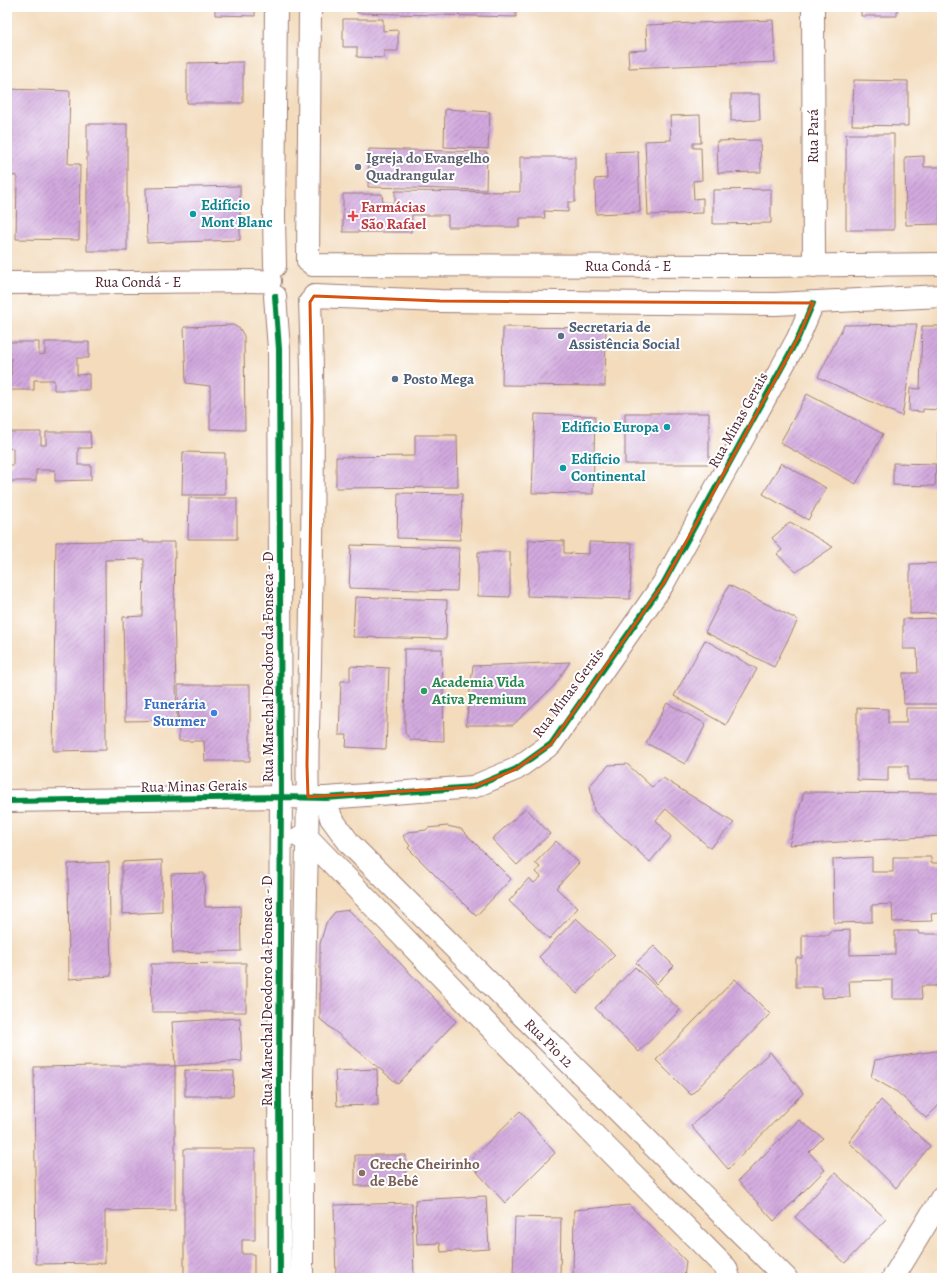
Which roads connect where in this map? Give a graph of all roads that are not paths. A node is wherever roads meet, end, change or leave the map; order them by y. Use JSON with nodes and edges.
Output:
{"nodes":[{"id":1,"x":276,"y":7,"type":"edge"},
{"id":2,"x":310,"y":7,"type":"edge"},
{"id":3,"x":813,"y":7,"type":"edge"},
{"id":4,"x":311,"y":263,"type":"junction"},
{"id":5,"x":942,"y":264,"type":"edge"},
{"id":6,"x":814,"y":266,"type":"junction"},
{"id":7,"x":273,"y":281,"type":"junction"},
{"id":8,"x":7,"y":283,"type":"edge"},
{"id":9,"x":942,"y":296,"type":"edge"},
{"id":10,"x":312,"y":299,"type":"junction"},
{"id":11,"x":813,"y":303,"type":"junction"},
{"id":12,"x":280,"y":551,"type":"junction"},
{"id":13,"x":311,"y":552,"type":"junction"},
{"id":14,"x":281,"y":798,"type":"junction"},
{"id":15,"x":317,"y":798,"type":"junction"},
{"id":16,"x":7,"y":801,"type":"edge"},
{"id":17,"x":280,"y":836,"type":"junction"},
{"id":18,"x":307,"y":837,"type":"junction"},
{"id":19,"x":279,"y":1079,"type":"junction"},
{"id":20,"x":302,"y":1079,"type":"junction"},
{"id":21,"x":621,"y":1114,"type":"junction"},
{"id":22,"x":597,"y":1138,"type":"junction"},
{"id":23,"x":942,"y":1197,"type":"edge"},
{"id":24,"x":280,"y":1278,"type":"edge"},
{"id":25,"x":302,"y":1278,"type":"edge"},
{"id":26,"x":729,"y":1278,"type":"edge"},
{"id":27,"x":786,"y":1278,"type":"edge"},
{"id":28,"x":893,"y":1278,"type":"edge"}],
"edges":[{"from":1,"to":7,"type":"street","name":"Rua Marechal Deodoro da Fonseca - D"},
{"from":2,"to":4,"type":"street"},
{"from":3,"to":6,"type":"street","name":"Rua Pará"},
{"from":4,"to":6,"type":"street","name":"Rua Condá - E"},
{"from":4,"to":7,"type":"street"},
{"from":4,"to":10,"type":"street"},
{"from":5,"to":6,"type":"street","name":"Rua Condá - E"},
{"from":7,"to":8,"type":"street","name":"Rua Condá - E"},
{"from":7,"to":10,"type":"street"},
{"from":7,"to":12,"type":"street","name":"Rua Marechal Deodoro da Fonseca - D"},
{"from":9,"to":11,"type":"street"},
{"from":10,"to":11,"type":"street"},
{"from":10,"to":13,"type":"street"},
{"from":11,"to":15,"type":"street","name":"Rua Minas Gerais"},
{"from":12,"to":13,"type":"street"},
{"from":12,"to":14,"type":"street","name":"Rua Marechal Deodoro da Fonseca - D"},
{"from":13,"to":15,"type":"street"},
{"from":14,"to":15,"type":"street","name":"Rua Minas Gerais"},
{"from":14,"to":16,"type":"street","name":"Rua Minas Gerais"},
{"from":14,"to":17,"type":"street","name":"Rua Marechal Deodoro da Fonseca - D"},
{"from":15,"to":18,"type":"street"},
{"from":15,"to":21,"type":"street","name":"Rua Pio 12"},
{"from":17,"to":18,"type":"street"},
{"from":17,"to":19,"type":"street","name":"Rua Marechal Deodoro da Fonseca - D"},
{"from":18,"to":20,"type":"street"},
{"from":18,"to":22,"type":"street","name":"Rua Pio 12"},
{"from":19,"to":20,"type":"street"},
{"from":19,"to":24,"type":"street","name":"Rua Marechal Deodoro da Fonseca - D"},
{"from":20,"to":25,"type":"street"},
{"from":21,"to":22,"type":"street"},
{"from":21,"to":27,"type":"street","name":"Rua Pio 12"},
{"from":22,"to":26,"type":"street","name":"Rua Pio 12"},
{"from":23,"to":28,"type":"street"}]}
